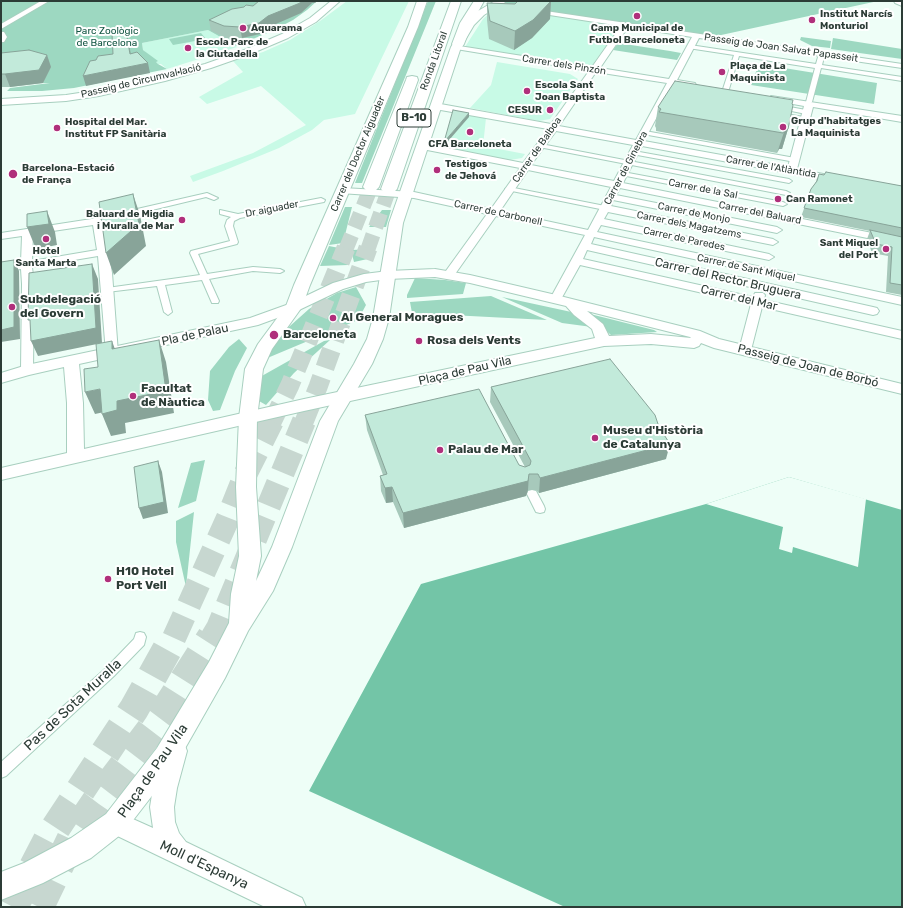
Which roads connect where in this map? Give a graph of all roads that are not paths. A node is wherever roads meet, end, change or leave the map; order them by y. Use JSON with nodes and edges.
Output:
{"nodes":[{"id":1,"x":46,"y":1,"type":"edge"},
{"id":2,"x":325,"y":1,"type":"edge"},
{"id":3,"x":336,"y":1,"type":"edge"},
{"id":4,"x":422,"y":1,"type":"edge"},
{"id":5,"x":479,"y":1,"type":"edge"},
{"id":6,"x":898,"y":1,"type":"edge"},
{"id":7,"x":462,"y":2,"type":"edge"},
{"id":8,"x":902,"y":3,"type":"edge"},
{"id":9,"x":501,"y":4,"type":"edge"},
{"id":10,"x":521,"y":9,"type":"edge"},
{"id":11,"x":625,"y":26,"type":"junction"},
{"id":12,"x":1,"y":27,"type":"edge"},
{"id":13,"x":1,"y":34,"type":"edge"},
{"id":14,"x":696,"y":36,"type":"junction"},
{"id":15,"x":1,"y":40,"type":"edge"},
{"id":16,"x":457,"y":45,"type":"junction"},
{"id":17,"x":690,"y":48,"type":"junction"},
{"id":18,"x":737,"y":54,"type":"junction"},
{"id":19,"x":821,"y":57,"type":"dead end"},
{"id":20,"x":819,"y":66,"type":"junction"},
{"id":21,"x":902,"y":66,"type":"edge"},
{"id":22,"x":417,"y":67,"type":"dead end"},
{"id":23,"x":593,"y":69,"type":"junction"},
{"id":24,"x":902,"y":78,"type":"edge"},
{"id":25,"x":699,"y":90,"type":"edge"},
{"id":26,"x":725,"y":90,"type":"edge"},
{"id":27,"x":668,"y":91,"type":"junction"},
{"id":28,"x":763,"y":96,"type":"edge"},
{"id":29,"x":1,"y":97,"type":"edge"},
{"id":30,"x":1,"y":102,"type":"edge"},
{"id":31,"x":435,"y":106,"type":"junction"},
{"id":32,"x":775,"y":107,"type":"edge"},
{"id":33,"x":807,"y":109,"type":"junction"},
{"id":34,"x":774,"y":114,"type":"edge"},
{"id":35,"x":902,"y":119,"type":"edge"},
{"id":36,"x":887,"y":126,"type":"dead end"},
{"id":37,"x":554,"y":127,"type":"junction"},
{"id":38,"x":645,"y":133,"type":"junction"},
{"id":39,"x":640,"y":143,"type":"junction"},
{"id":40,"x":422,"y":146,"type":"junction"},
{"id":41,"x":541,"y":146,"type":"junction"},
{"id":42,"x":634,"y":153,"type":"junction"},
{"id":43,"x":795,"y":160,"type":"junction"},
{"id":44,"x":629,"y":163,"type":"junction"},
{"id":45,"x":525,"y":167,"type":"junction"},
{"id":46,"x":792,"y":171,"type":"junction"},
{"id":47,"x":623,"y":174,"type":"junction"},
{"id":48,"x":790,"y":181,"type":"junction"},
{"id":49,"x":843,"y":181,"type":"edge"},
{"id":50,"x":617,"y":185,"type":"junction"},
{"id":51,"x":371,"y":187,"type":"tunnel mouth"},
{"id":52,"x":389,"y":189,"type":"tunnel mouth"},
{"id":53,"x":510,"y":189,"type":"junction"},
{"id":54,"x":343,"y":190,"type":"junction"},
{"id":55,"x":786,"y":193,"type":"junction"},
{"id":56,"x":405,"y":194,"type":"junction"},
{"id":57,"x":202,"y":196,"type":"junction"},
{"id":58,"x":611,"y":196,"type":"junction"},
{"id":59,"x":214,"y":198,"type":"junction"},
{"id":60,"x":321,"y":200,"type":"dead end"},
{"id":61,"x":783,"y":204,"type":"junction"},
{"id":62,"x":605,"y":208,"type":"junction"},
{"id":63,"x":223,"y":212,"type":"junction"},
{"id":64,"x":493,"y":212,"type":"junction"},
{"id":65,"x":118,"y":216,"type":"edge"},
{"id":66,"x":238,"y":216,"type":"junction"},
{"id":67,"x":780,"y":217,"type":"junction"},
{"id":68,"x":598,"y":220,"type":"junction"},
{"id":69,"x":229,"y":226,"type":"junction"},
{"id":70,"x":777,"y":230,"type":"junction"},
{"id":71,"x":28,"y":232,"type":"junction"},
{"id":72,"x":591,"y":234,"type":"junction"},
{"id":73,"x":1,"y":236,"type":"edge"},
{"id":74,"x":773,"y":242,"type":"junction"},
{"id":75,"x":902,"y":242,"type":"edge"},
{"id":76,"x":584,"y":246,"type":"junction"},
{"id":77,"x":103,"y":252,"type":"junction"},
{"id":78,"x":769,"y":257,"type":"junction"},
{"id":79,"x":577,"y":261,"type":"junction"},
{"id":80,"x":26,"y":264,"type":"junction"},
{"id":81,"x":1,"y":269,"type":"edge"},
{"id":82,"x":280,"y":271,"type":"dead end"},
{"id":83,"x":765,"y":272,"type":"junction"},
{"id":84,"x":388,"y":274,"type":"junction"},
{"id":85,"x":449,"y":275,"type":"junction"},
{"id":86,"x":206,"y":277,"type":"junction"},
{"id":87,"x":160,"y":283,"type":"junction"},
{"id":88,"x":761,"y":286,"type":"junction"},
{"id":89,"x":107,"y":290,"type":"junction"},
{"id":90,"x":874,"y":295,"type":"junction"},
{"id":91,"x":556,"y":299,"type":"junction"},
{"id":92,"x":902,"y":301,"type":"edge"},
{"id":93,"x":215,"y":302,"type":"dead end"},
{"id":94,"x":757,"y":302,"type":"junction"},
{"id":95,"x":572,"y":304,"type":"junction"},
{"id":96,"x":294,"y":307,"type":"junction"},
{"id":97,"x":873,"y":311,"type":"junction"},
{"id":98,"x":168,"y":312,"type":"dead end"},
{"id":99,"x":871,"y":328,"type":"junction"},
{"id":100,"x":902,"y":335,"type":"edge"},
{"id":101,"x":604,"y":341,"type":"junction"},
{"id":102,"x":714,"y":343,"type":"junction"},
{"id":103,"x":588,"y":344,"type":"joint"},
{"id":104,"x":745,"y":350,"type":"junction"},
{"id":105,"x":112,"y":353,"type":"junction"},
{"id":106,"x":71,"y":361,"type":"junction"},
{"id":107,"x":1,"y":370,"type":"edge"},
{"id":108,"x":27,"y":370,"type":"junction"},
{"id":109,"x":1,"y":378,"type":"edge"},
{"id":110,"x":902,"y":389,"type":"edge"},
{"id":111,"x":342,"y":398,"type":"junction"},
{"id":112,"x":248,"y":418,"type":"junction"},
{"id":113,"x":76,"y":458,"type":"junction"},
{"id":114,"x":1,"y":474,"type":"edge"},
{"id":115,"x":532,"y":494,"type":"dead end"},
{"id":116,"x":540,"y":509,"type":"dead end"},
{"id":117,"x":240,"y":624,"type":"junction"},
{"id":118,"x":140,"y":637,"type":"dead end"},
{"id":119,"x":181,"y":733,"type":"junction"},
{"id":120,"x":1,"y":771,"type":"edge"},
{"id":121,"x":115,"y":824,"type":"junction"},
{"id":122,"x":177,"y":851,"type":"junction"},
{"id":123,"x":1,"y":886,"type":"edge"},
{"id":124,"x":293,"y":907,"type":"edge"}],
"edges":[{"from":1,"to":12,"type":"street"},
{"from":2,"to":29,"type":"street","name":"Passeig de Circumval·lació"},
{"from":3,"to":30,"type":"street","name":"Passeig de Circumval·lació"},
{"from":4,"to":54,"type":"main road","name":"Carrer del Doctor Aiguader"},
{"from":5,"to":16,"type":"highway"},
{"from":6,"to":8,"type":"street"},
{"from":7,"to":52,"type":"highway","name":"Ronda Litoral","number":"B-10"},
{"from":9,"to":16,"type":"main road"},
{"from":10,"to":11,"type":"street","name":"Passeig de Joan Salvat Papasseit"},
{"from":11,"to":14,"type":"street","name":"Passeig de Joan Salvat Papasseit"},
{"from":11,"to":23,"type":"street","name":"Carrer de Balboa"},
{"from":13,"to":15,"type":"street"},
{"from":14,"to":17,"type":"street","name":"Carrer de Ginebra"},
{"from":14,"to":21,"type":"street","name":"Passeig de Joan Salvat Papasseit"},
{"from":16,"to":23,"type":"street","name":"Carrer dels Pinzón"},
{"from":16,"to":31,"type":"main road"},
{"from":17,"to":18,"type":"street"},
{"from":17,"to":27,"type":"street","name":"Carrer de Ginebra"},
{"from":18,"to":20,"type":"street"},
{"from":18,"to":26,"type":"street"},
{"from":19,"to":20,"type":"street"},
{"from":20,"to":24,"type":"street"},
{"from":20,"to":33,"type":"street"},
{"from":22,"to":51,"type":"highway","name":"Ronda Litoral","number":"B-10"},
{"from":23,"to":27,"type":"street","name":"Carrer dels Pinzón"},
{"from":23,"to":37,"type":"street","name":"Carrer de Balboa"},
{"from":25,"to":27,"type":"street","name":"Carrer dels Pinzón"},
{"from":27,"to":38,"type":"street","name":"Carrer de Ginebra"},
{"from":28,"to":33,"type":"street"},
{"from":31,"to":37,"type":"street","name":"Carrer de l'Atlàntida"},
{"from":31,"to":40,"type":"main road"},
{"from":32,"to":33,"type":"street"},
{"from":33,"to":34,"type":"street"},
{"from":33,"to":35,"type":"street"},
{"from":33,"to":36,"type":"street"},
{"from":33,"to":43,"type":"street"},
{"from":37,"to":39,"type":"street","name":"Carrer de l'Atlàntida"},
{"from":37,"to":41,"type":"street","name":"Carrer de Balboa"},
{"from":38,"to":39,"type":"street","name":"Carrer de Ginebra"},
{"from":38,"to":43,"type":"street"},
{"from":39,"to":42,"type":"street","name":"Carrer de Ginebra"},
{"from":39,"to":46,"type":"street","name":"Carrer de l'Atlàntida"},
{"from":40,"to":45,"type":"street","name":"Carrer del Baluard"},
{"from":40,"to":56,"type":"main road"},
{"from":41,"to":44,"type":"street"},
{"from":41,"to":45,"type":"street","name":"Carrer de Balboa"},
{"from":42,"to":44,"type":"street","name":"Carrer de Ginebra"},
{"from":42,"to":48,"type":"street"},
{"from":43,"to":46,"type":"street"},
{"from":44,"to":47,"type":"street","name":"Carrer de Ginebra"},
{"from":44,"to":55,"type":"street"},
{"from":45,"to":50,"type":"street","name":"Carrer del Baluard"},
{"from":45,"to":53,"type":"street","name":"Carrer de Balboa"},
{"from":46,"to":48,"type":"street"},
{"from":46,"to":49,"type":"street","name":"Carrer de l'Atlàntida"},
{"from":47,"to":50,"type":"street","name":"Carrer de Ginebra"},
{"from":47,"to":61,"type":"street","name":"Carrer de la Sal"},
{"from":48,"to":55,"type":"street"},
{"from":50,"to":58,"type":"street","name":"Carrer de Ginebra"},
{"from":50,"to":67,"type":"street","name":"Carrer del Baluard"},
{"from":53,"to":62,"type":"street"},
{"from":53,"to":64,"type":"street","name":"Carrer de Balboa"},
{"from":54,"to":56,"type":"street"},
{"from":54,"to":96,"type":"main road","name":"Carrer del Doctor Aiguader"},
{"from":55,"to":61,"type":"street"},
{"from":56,"to":64,"type":"street","name":"Carrer de Carbonell"},
{"from":56,"to":84,"type":"main road"},
{"from":57,"to":59,"type":"street"},
{"from":57,"to":59,"type":"street"},
{"from":57,"to":65,"type":"street"},
{"from":58,"to":62,"type":"street","name":"Carrer de Ginebra"},
{"from":58,"to":70,"type":"street","name":"Carrer de Monjo"},
{"from":59,"to":63,"type":"street"},
{"from":60,"to":66,"type":"street","name":"Dr aiguader"},
{"from":61,"to":67,"type":"street"},
{"from":62,"to":68,"type":"street","name":"Carrer de Ginebra"},
{"from":62,"to":74,"type":"street","name":"Carrer dels Magatzems"},
{"from":63,"to":66,"type":"street","name":"Dr aiguader"},
{"from":63,"to":69,"type":"street"},
{"from":64,"to":72,"type":"street","name":"Carrer de Carbonell"},
{"from":64,"to":85,"type":"street","name":"Carrer de Balboa"},
{"from":66,"to":69,"type":"street"},
{"from":67,"to":70,"type":"street"},
{"from":67,"to":75,"type":"street","name":"Carrer del Baluard"},
{"from":68,"to":72,"type":"street","name":"Carrer de Ginebra"},
{"from":68,"to":78,"type":"street","name":"Carrer de Paredes"},
{"from":69,"to":86,"type":"street"},
{"from":70,"to":74,"type":"street"},
{"from":71,"to":73,"type":"street"},
{"from":71,"to":77,"type":"street"},
{"from":71,"to":80,"type":"street"},
{"from":72,"to":76,"type":"street","name":"Carrer de Ginebra"},
{"from":72,"to":83,"type":"street","name":"Carrer de Sant Miquel"},
{"from":74,"to":78,"type":"street"},
{"from":76,"to":79,"type":"street","name":"Carrer de Ginebra"},
{"from":76,"to":88,"type":"street","name":"Carrer del Rector Bruguera"},
{"from":77,"to":80,"type":"street"},
{"from":77,"to":89,"type":"street"},
{"from":78,"to":83,"type":"street"},
{"from":79,"to":91,"type":"street","name":"Carrer de Ginebra"},
{"from":79,"to":94,"type":"street","name":"Carrer del Mar"},
{"from":80,"to":81,"type":"street"},
{"from":80,"to":108,"type":"street"},
{"from":82,"to":86,"type":"street"},
{"from":83,"to":88,"type":"street"},
{"from":83,"to":90,"type":"street","name":"Carrer de Sant Miquel"},
{"from":84,"to":85,"type":"street"},
{"from":84,"to":96,"type":"street","name":"Plaça de Pau Vila"},
{"from":84,"to":111,"type":"main road","name":"Plaça de Pau Vila"},
{"from":85,"to":91,"type":"street"},
{"from":86,"to":87,"type":"street"},
{"from":86,"to":93,"type":"street"},
{"from":87,"to":89,"type":"street"},
{"from":87,"to":98,"type":"street"},
{"from":88,"to":94,"type":"street"},
{"from":88,"to":97,"type":"street","name":"Carrer del Rector Bruguera"},
{"from":89,"to":105,"type":"street"},
{"from":90,"to":92,"type":"street","name":"Carrer de Sant Miquel"},
{"from":90,"to":97,"type":"street"},
{"from":91,"to":95,"type":"street"},
{"from":94,"to":99,"type":"street","name":"Carrer del Mar"},
{"from":94,"to":104,"type":"street"},
{"from":95,"to":101,"type":"street"},
{"from":95,"to":102,"type":"street","name":"Passeig de Joan de Borbó"},
{"from":96,"to":105,"type":"street","name":"Pla de Palau"},
{"from":96,"to":112,"type":"main road","name":"Plaça de Pau Vila"},
{"from":97,"to":99,"type":"street"},
{"from":99,"to":100,"type":"street","name":"Carrer del Mar"},
{"from":101,"to":102,"type":"street","name":"Passeig de Joan de Borbó"},
{"from":101,"to":103,"type":"street","name":"Passeig de Joan de Borbó"},
{"from":102,"to":104,"type":"street","name":"Passeig de Joan de Borbó"},
{"from":103,"to":111,"type":"street","name":"Plaça de Pau Vila"},
{"from":104,"to":110,"type":"street","name":"Passeig de Joan de Borbó"},
{"from":105,"to":106,"type":"street","name":"Pla de Palau"},
{"from":106,"to":108,"type":"street","name":"Pla de Palau"},
{"from":106,"to":113,"type":"street"},
{"from":107,"to":108,"type":"street"},
{"from":108,"to":109,"type":"street","name":"Pla de Palau"},
{"from":111,"to":112,"type":"street","name":"Plaça de Pau Vila"},
{"from":111,"to":117,"type":"main road","name":"Plaça de Pau Vila"},
{"from":112,"to":113,"type":"street"},
{"from":112,"to":117,"type":"main road","name":"Plaça de Pau Vila"},
{"from":113,"to":114,"type":"street"},
{"from":115,"to":116,"type":"street"},
{"from":117,"to":119,"type":"main road","name":"Plaça de Pau Vila"},
{"from":118,"to":120,"type":"street","name":"Pas de Sota Muralla"},
{"from":119,"to":121,"type":"main road","name":"Plaça de Pau Vila"},
{"from":119,"to":122,"type":"street"},
{"from":121,"to":122,"type":"street","name":"Moll d'Espanya"},
{"from":121,"to":123,"type":"main road","name":"Plaça de Pau Vila"},
{"from":122,"to":124,"type":"street","name":"Moll d'Espanya"}]}
